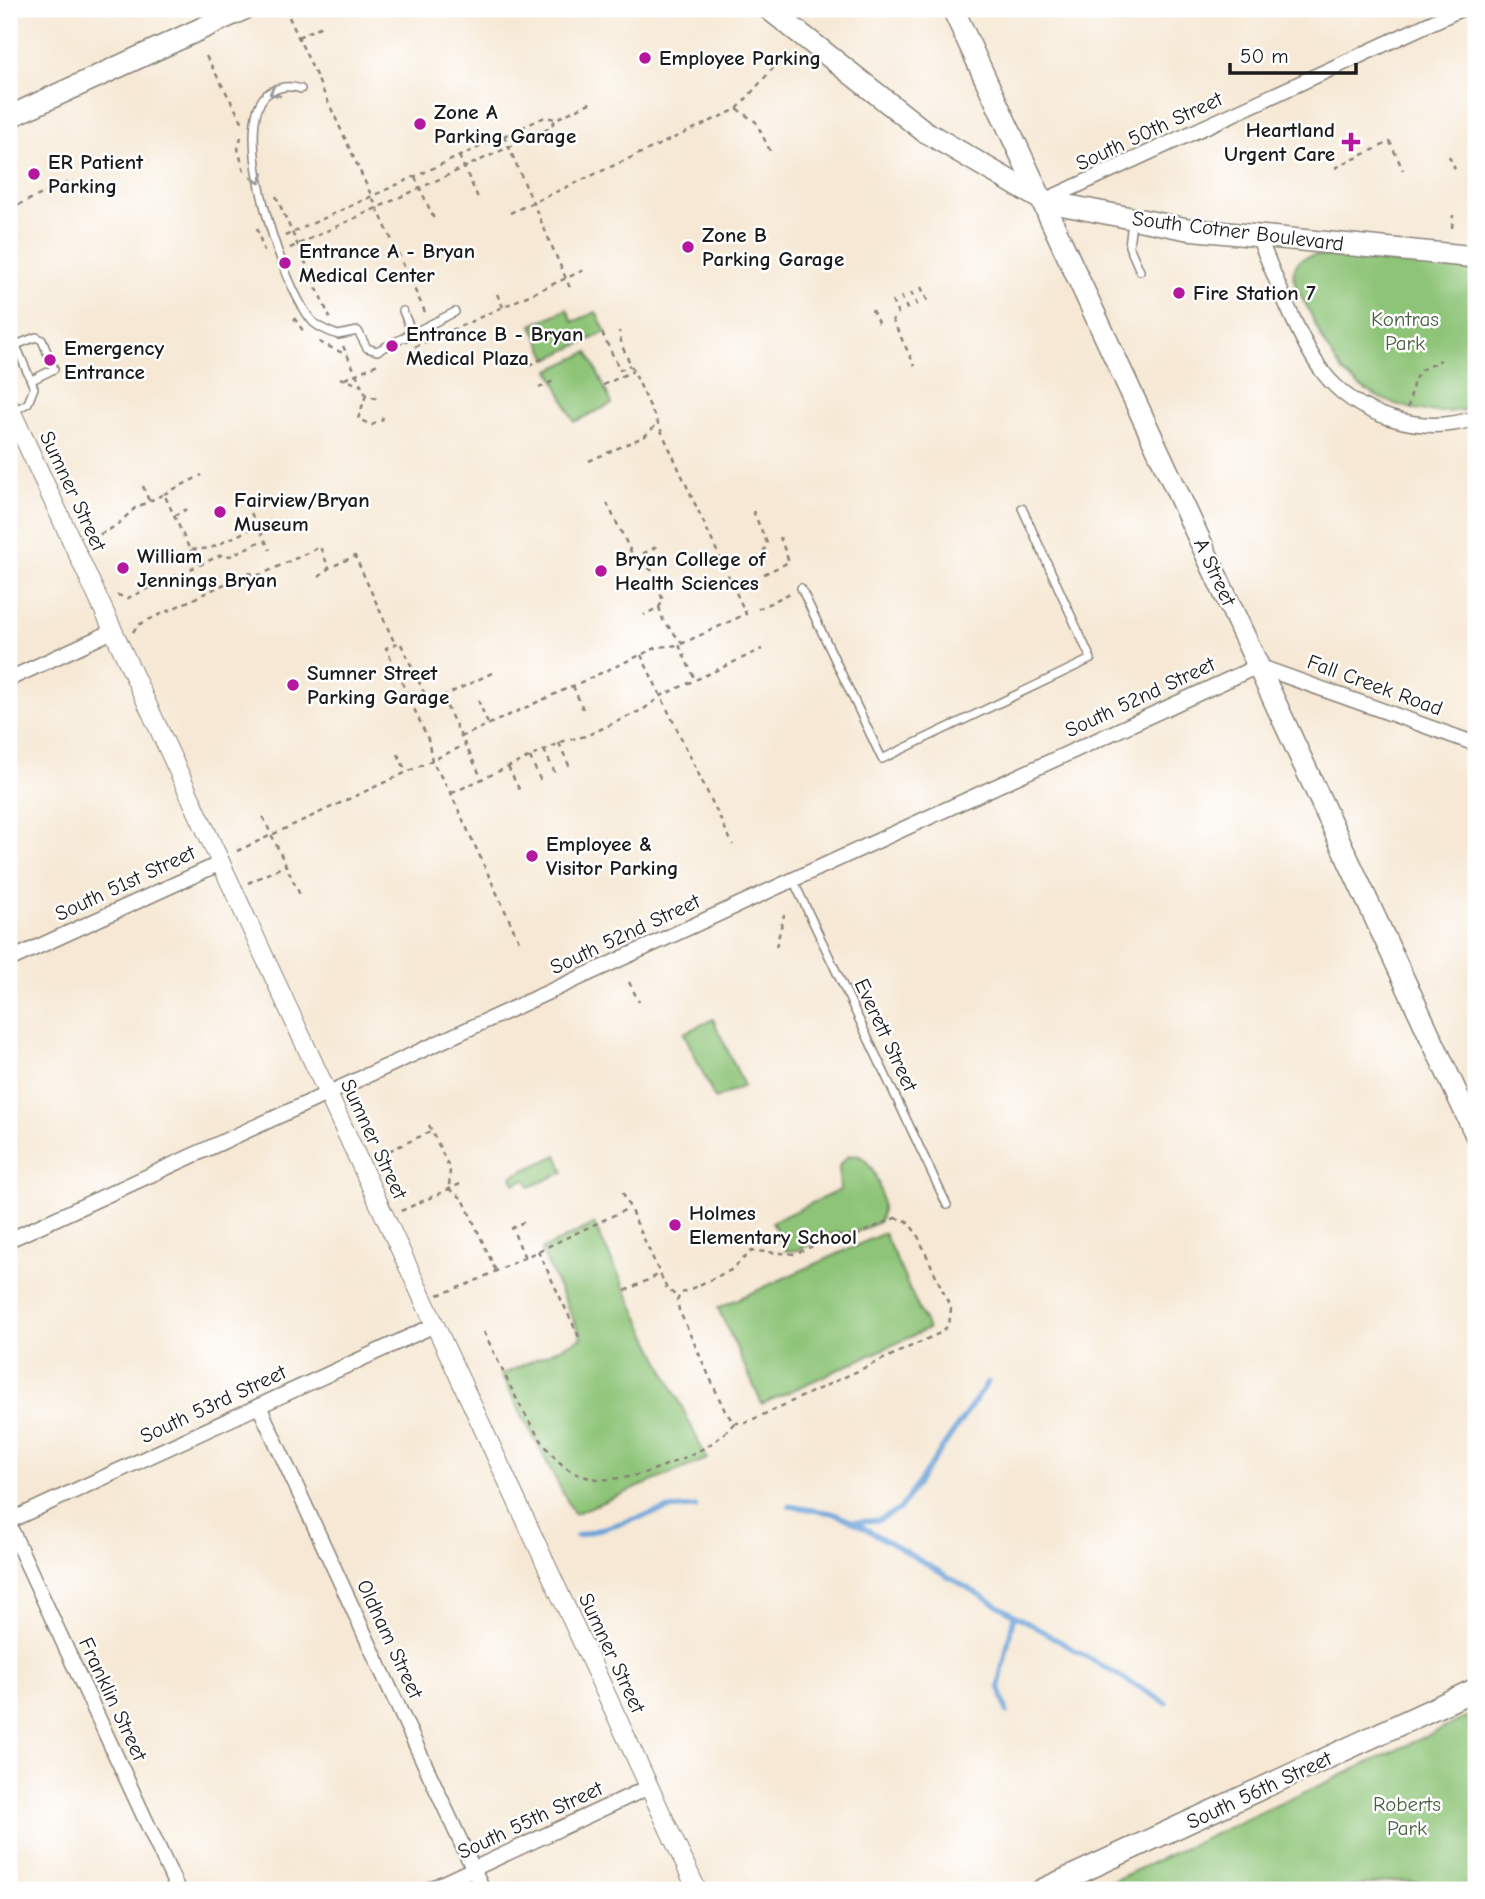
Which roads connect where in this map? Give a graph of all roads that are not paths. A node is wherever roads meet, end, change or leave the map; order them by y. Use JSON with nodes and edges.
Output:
{"nodes":[{"id":1,"x":244,"y":9,"type":"edge"},
{"id":2,"x":769,"y":9,"type":"edge"},
{"id":3,"x":953,"y":9,"type":"edge"},
{"id":4,"x":1461,"y":9,"type":"edge"},
{"id":5,"x":301,"y":89,"type":"dead end"},
{"id":6,"x":9,"y":117,"type":"edge"},
{"id":7,"x":1044,"y":201,"type":"junction"},
{"id":8,"x":1132,"y":219,"type":"junction"},
{"id":9,"x":1258,"y":236,"type":"junction"},
{"id":10,"x":1476,"y":257,"type":"edge"},
{"id":11,"x":1140,"y":271,"type":"dead end"},
{"id":12,"x":403,"y":311,"type":"dead end"},
{"id":13,"x":455,"y":312,"type":"dead end"},
{"id":14,"x":9,"y":329,"type":"edge"},
{"id":15,"x":407,"y":338,"type":"junction"},
{"id":16,"x":16,"y":345,"type":"junction"},
{"id":17,"x":32,"y":380,"type":"junction"},
{"id":18,"x":10,"y":409,"type":"edge"},
{"id":19,"x":1476,"y":418,"type":"edge"},
{"id":20,"x":1022,"y":508,"type":"dead end"},
{"id":21,"x":801,"y":588,"type":"dead end"},
{"id":22,"x":113,"y":631,"type":"junction"},
{"id":23,"x":1258,"y":666,"type":"junction"},
{"id":24,"x":9,"y":679,"type":"edge"},
{"id":25,"x":1476,"y":744,"type":"edge"},
{"id":26,"x":221,"y":863,"type":"junction"},
{"id":27,"x":793,"y":880,"type":"junction"},
{"id":28,"x":9,"y":960,"type":"edge"},
{"id":29,"x":328,"y":1094,"type":"junction"},
{"id":30,"x":1476,"y":1135,"type":"edge"},
{"id":31,"x":947,"y":1205,"type":"dead end"},
{"id":32,"x":9,"y":1240,"type":"edge"},
{"id":33,"x":435,"y":1325,"type":"junction"},
{"id":34,"x":259,"y":1406,"type":"junction"},
{"id":35,"x":9,"y":1523,"type":"edge"},
{"id":36,"x":1476,"y":1689,"type":"edge"},
{"id":37,"x":649,"y":1787,"type":"junction"},
{"id":38,"x":473,"y":1869,"type":"junction"},
{"id":39,"x":178,"y":1890,"type":"edge"},
{"id":40,"x":428,"y":1890,"type":"edge"},
{"id":41,"x":483,"y":1890,"type":"edge"},
{"id":42,"x":697,"y":1890,"type":"edge"},
{"id":43,"x":1042,"y":1890,"type":"edge"}],
"edges":[{"from":1,"to":6,"type":"main road"},
{"from":2,"to":7,"type":"main road","name":"South Cotner Boulevard"},
{"from":3,"to":7,"type":"main road","name":"A Street"},
{"from":4,"to":7,"type":"street","name":"South 50th Street"},
{"from":5,"to":15,"type":"lane","one_way":true},
{"from":7,"to":8,"type":"main road","name":"South Cotner Boulevard"},
{"from":7,"to":23,"type":"main road","name":"A Street"},
{"from":8,"to":9,"type":"main road","name":"South Cotner Boulevard"},
{"from":8,"to":11,"type":"lane"},
{"from":9,"to":10,"type":"main road","name":"South Cotner Boulevard"},
{"from":9,"to":19,"type":"street"},
{"from":12,"to":15,"type":"lane"},
{"from":13,"to":15,"type":"lane"},
{"from":14,"to":16,"type":"lane"},
{"from":16,"to":17,"type":"lane"},
{"from":16,"to":17,"type":"lane"},
{"from":17,"to":18,"type":"lane"},
{"from":18,"to":22,"type":"street","name":"Sumner Street"},
{"from":20,"to":21,"type":"lane"},
{"from":22,"to":24,"type":"street"},
{"from":22,"to":26,"type":"street","name":"Sumner Street"},
{"from":23,"to":25,"type":"street","name":"Fall Creek Road"},
{"from":23,"to":27,"type":"street","name":"South 52nd Street"},
{"from":23,"to":30,"type":"main road","name":"A Street"},
{"from":26,"to":28,"type":"street","name":"South 51st Street"},
{"from":26,"to":29,"type":"street","name":"Sumner Street"},
{"from":27,"to":29,"type":"street","name":"South 52nd Street"},
{"from":27,"to":31,"type":"lane","name":"Everett Street"},
{"from":29,"to":32,"type":"street","name":"South 52nd Street"},
{"from":29,"to":33,"type":"street","name":"Sumner Street"},
{"from":33,"to":34,"type":"street","name":"South 53rd Street"},
{"from":33,"to":37,"type":"street","name":"Sumner Street"},
{"from":34,"to":35,"type":"street","name":"South 53rd Street"},
{"from":34,"to":38,"type":"street","name":"Oldham Street"},
{"from":35,"to":39,"type":"street","name":"Franklin Street"},
{"from":36,"to":43,"type":"main road","name":"South 56th Street"},
{"from":37,"to":38,"type":"street","name":"South 55th Street"},
{"from":37,"to":42,"type":"street","name":"Sumner Street"},
{"from":38,"to":40,"type":"street","name":"South 55th Street"},
{"from":38,"to":41,"type":"street","name":"Oldham Street"}]}
